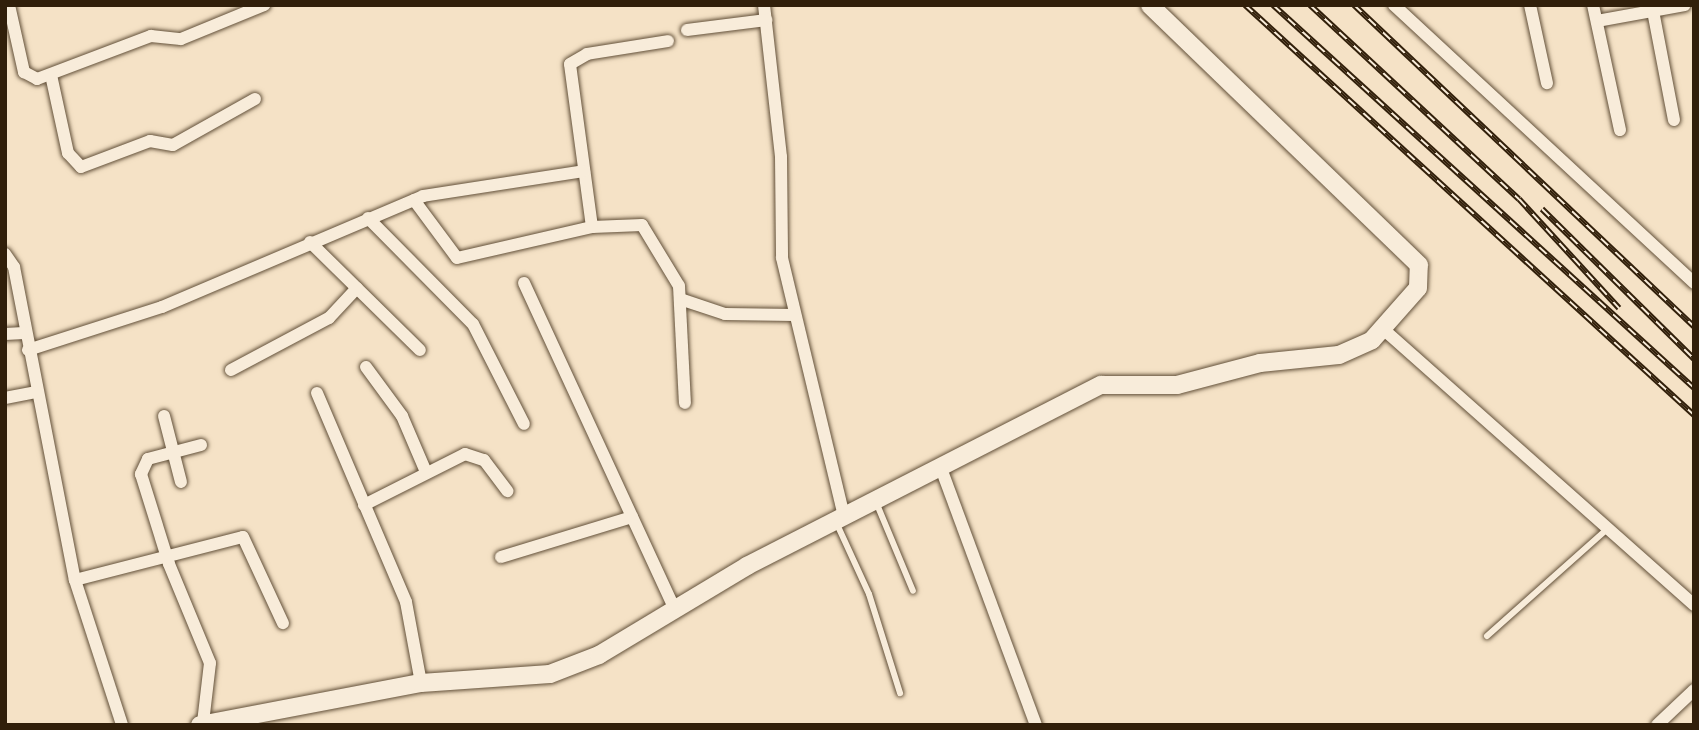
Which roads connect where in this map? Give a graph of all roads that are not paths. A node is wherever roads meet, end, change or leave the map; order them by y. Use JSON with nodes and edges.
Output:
{"nodes":[{"id":1,"x":9,"y":5,"type":"edge"},
{"id":2,"x":264,"y":5,"type":"edge"},
{"id":3,"x":764,"y":5,"type":"edge"},
{"id":4,"x":1150,"y":5,"type":"edge"},
{"id":5,"x":1394,"y":5,"type":"edge"},
{"id":6,"x":1530,"y":5,"type":"edge"},
{"id":7,"x":1593,"y":5,"type":"edge"},
{"id":8,"x":1685,"y":5,"type":"edge"},
{"id":9,"x":1653,"y":11,"type":"junction"},
{"id":10,"x":766,"y":20,"type":"junction"},
{"id":11,"x":1597,"y":21,"type":"junction"},
{"id":12,"x":687,"y":30,"type":"dead end"},
{"id":13,"x":668,"y":41,"type":"dead end"},
{"id":14,"x":51,"y":75,"type":"junction"},
{"id":15,"x":1547,"y":83,"type":"dead end"},
{"id":16,"x":255,"y":99,"type":"dead end"},
{"id":17,"x":1674,"y":120,"type":"dead end"},
{"id":18,"x":1619,"y":130,"type":"dead end"},
{"id":19,"x":584,"y":171,"type":"junction"},
{"id":20,"x":414,"y":200,"type":"junction"},
{"id":21,"x":368,"y":218,"type":"junction"},
{"id":22,"x":592,"y":226,"type":"junction"},
{"id":23,"x":310,"y":242,"type":"junction"},
{"id":24,"x":5,"y":254,"type":"edge"},
{"id":25,"x":524,"y":283,"type":"dead end"},
{"id":26,"x":1694,"y":283,"type":"edge"},
{"id":27,"x":357,"y":288,"type":"junction"},
{"id":28,"x":680,"y":299,"type":"junction"},
{"id":29,"x":794,"y":315,"type":"junction"},
{"id":30,"x":24,"y":333,"type":"junction"},
{"id":31,"x":5,"y":334,"type":"edge"},
{"id":32,"x":1377,"y":334,"type":"junction"},
{"id":33,"x":28,"y":350,"type":"junction"},
{"id":34,"x":420,"y":350,"type":"dead end"},
{"id":35,"x":366,"y":367,"type":"dead end"},
{"id":36,"x":231,"y":370,"type":"dead end"},
{"id":37,"x":35,"y":392,"type":"junction"},
{"id":38,"x":317,"y":393,"type":"dead end"},
{"id":39,"x":5,"y":398,"type":"edge"},
{"id":40,"x":685,"y":403,"type":"dead end"},
{"id":41,"x":164,"y":416,"type":"dead end"},
{"id":42,"x":524,"y":424,"type":"dead end"},
{"id":43,"x":201,"y":445,"type":"dead end"},
{"id":44,"x":173,"y":451,"type":"junction"},
{"id":45,"x":942,"y":471,"type":"junction"},
{"id":46,"x":426,"y":472,"type":"junction"},
{"id":47,"x":181,"y":482,"type":"dead end"},
{"id":48,"x":507,"y":491,"type":"dead end"},
{"id":49,"x":876,"y":502,"type":"junction"},
{"id":50,"x":365,"y":505,"type":"junction"},
{"id":51,"x":632,"y":517,"type":"junction"},
{"id":52,"x":840,"y":519,"type":"junction"},
{"id":53,"x":1609,"y":527,"type":"junction"},
{"id":54,"x":166,"y":556,"type":"junction"},
{"id":55,"x":501,"y":557,"type":"dead end"},
{"id":56,"x":75,"y":580,"type":"junction"},
{"id":57,"x":913,"y":591,"type":"dead end"},
{"id":58,"x":1694,"y":606,"type":"edge"},
{"id":59,"x":674,"y":607,"type":"junction"},
{"id":60,"x":283,"y":623,"type":"dead end"},
{"id":61,"x":1487,"y":636,"type":"dead end"},
{"id":62,"x":421,"y":683,"type":"junction"},
{"id":63,"x":1694,"y":690,"type":"edge"},
{"id":64,"x":900,"y":693,"type":"dead end"},
{"id":65,"x":202,"y":724,"type":"edge"},
{"id":66,"x":122,"y":725,"type":"edge"},
{"id":67,"x":1036,"y":725,"type":"edge"},
{"id":68,"x":1657,"y":725,"type":"edge"}],
"edges":[{"from":1,"to":14,"type":"street"},
{"from":2,"to":14,"type":"street"},
{"from":3,"to":10,"type":"street"},
{"from":4,"to":32,"type":"street"},
{"from":5,"to":26,"type":"street"},
{"from":6,"to":15,"type":"street"},
{"from":7,"to":11,"type":"street"},
{"from":8,"to":9,"type":"street"},
{"from":9,"to":11,"type":"street"},
{"from":9,"to":17,"type":"street"},
{"from":10,"to":12,"type":"street"},
{"from":10,"to":29,"type":"street"},
{"from":11,"to":18,"type":"street"},
{"from":13,"to":19,"type":"street"},
{"from":14,"to":16,"type":"street"},
{"from":19,"to":20,"type":"street"},
{"from":19,"to":22,"type":"street"},
{"from":20,"to":21,"type":"street"},
{"from":20,"to":22,"type":"street"},
{"from":21,"to":23,"type":"street"},
{"from":21,"to":42,"type":"street"},
{"from":22,"to":28,"type":"street"},
{"from":23,"to":27,"type":"street"},
{"from":23,"to":33,"type":"street"},
{"from":24,"to":30,"type":"street"},
{"from":25,"to":51,"type":"street"},
{"from":27,"to":34,"type":"street"},
{"from":27,"to":36,"type":"street"},
{"from":28,"to":29,"type":"street"},
{"from":28,"to":40,"type":"street"},
{"from":29,"to":52,"type":"street"},
{"from":30,"to":31,"type":"street"},
{"from":30,"to":33,"type":"street"},
{"from":32,"to":45,"type":"street"},
{"from":32,"to":53,"type":"street"},
{"from":33,"to":37,"type":"street"},
{"from":35,"to":46,"type":"street"},
{"from":37,"to":39,"type":"street"},
{"from":37,"to":56,"type":"street"},
{"from":38,"to":50,"type":"street"},
{"from":41,"to":44,"type":"street"},
{"from":43,"to":44,"type":"street"},
{"from":44,"to":47,"type":"street"},
{"from":44,"to":54,"type":"street"},
{"from":45,"to":49,"type":"street"},
{"from":45,"to":67,"type":"street"},
{"from":46,"to":48,"type":"street"},
{"from":46,"to":50,"type":"street"},
{"from":49,"to":52,"type":"street"},
{"from":49,"to":57,"type":"lane"},
{"from":50,"to":62,"type":"street"},
{"from":51,"to":55,"type":"street"},
{"from":51,"to":59,"type":"street"},
{"from":52,"to":59,"type":"street"},
{"from":52,"to":64,"type":"lane"},
{"from":53,"to":58,"type":"street"},
{"from":53,"to":61,"type":"lane"},
{"from":54,"to":56,"type":"street"},
{"from":54,"to":60,"type":"street"},
{"from":54,"to":65,"type":"street"},
{"from":56,"to":66,"type":"street"},
{"from":59,"to":62,"type":"street"},
{"from":62,"to":65,"type":"street"},
{"from":63,"to":68,"type":"street"}]}
